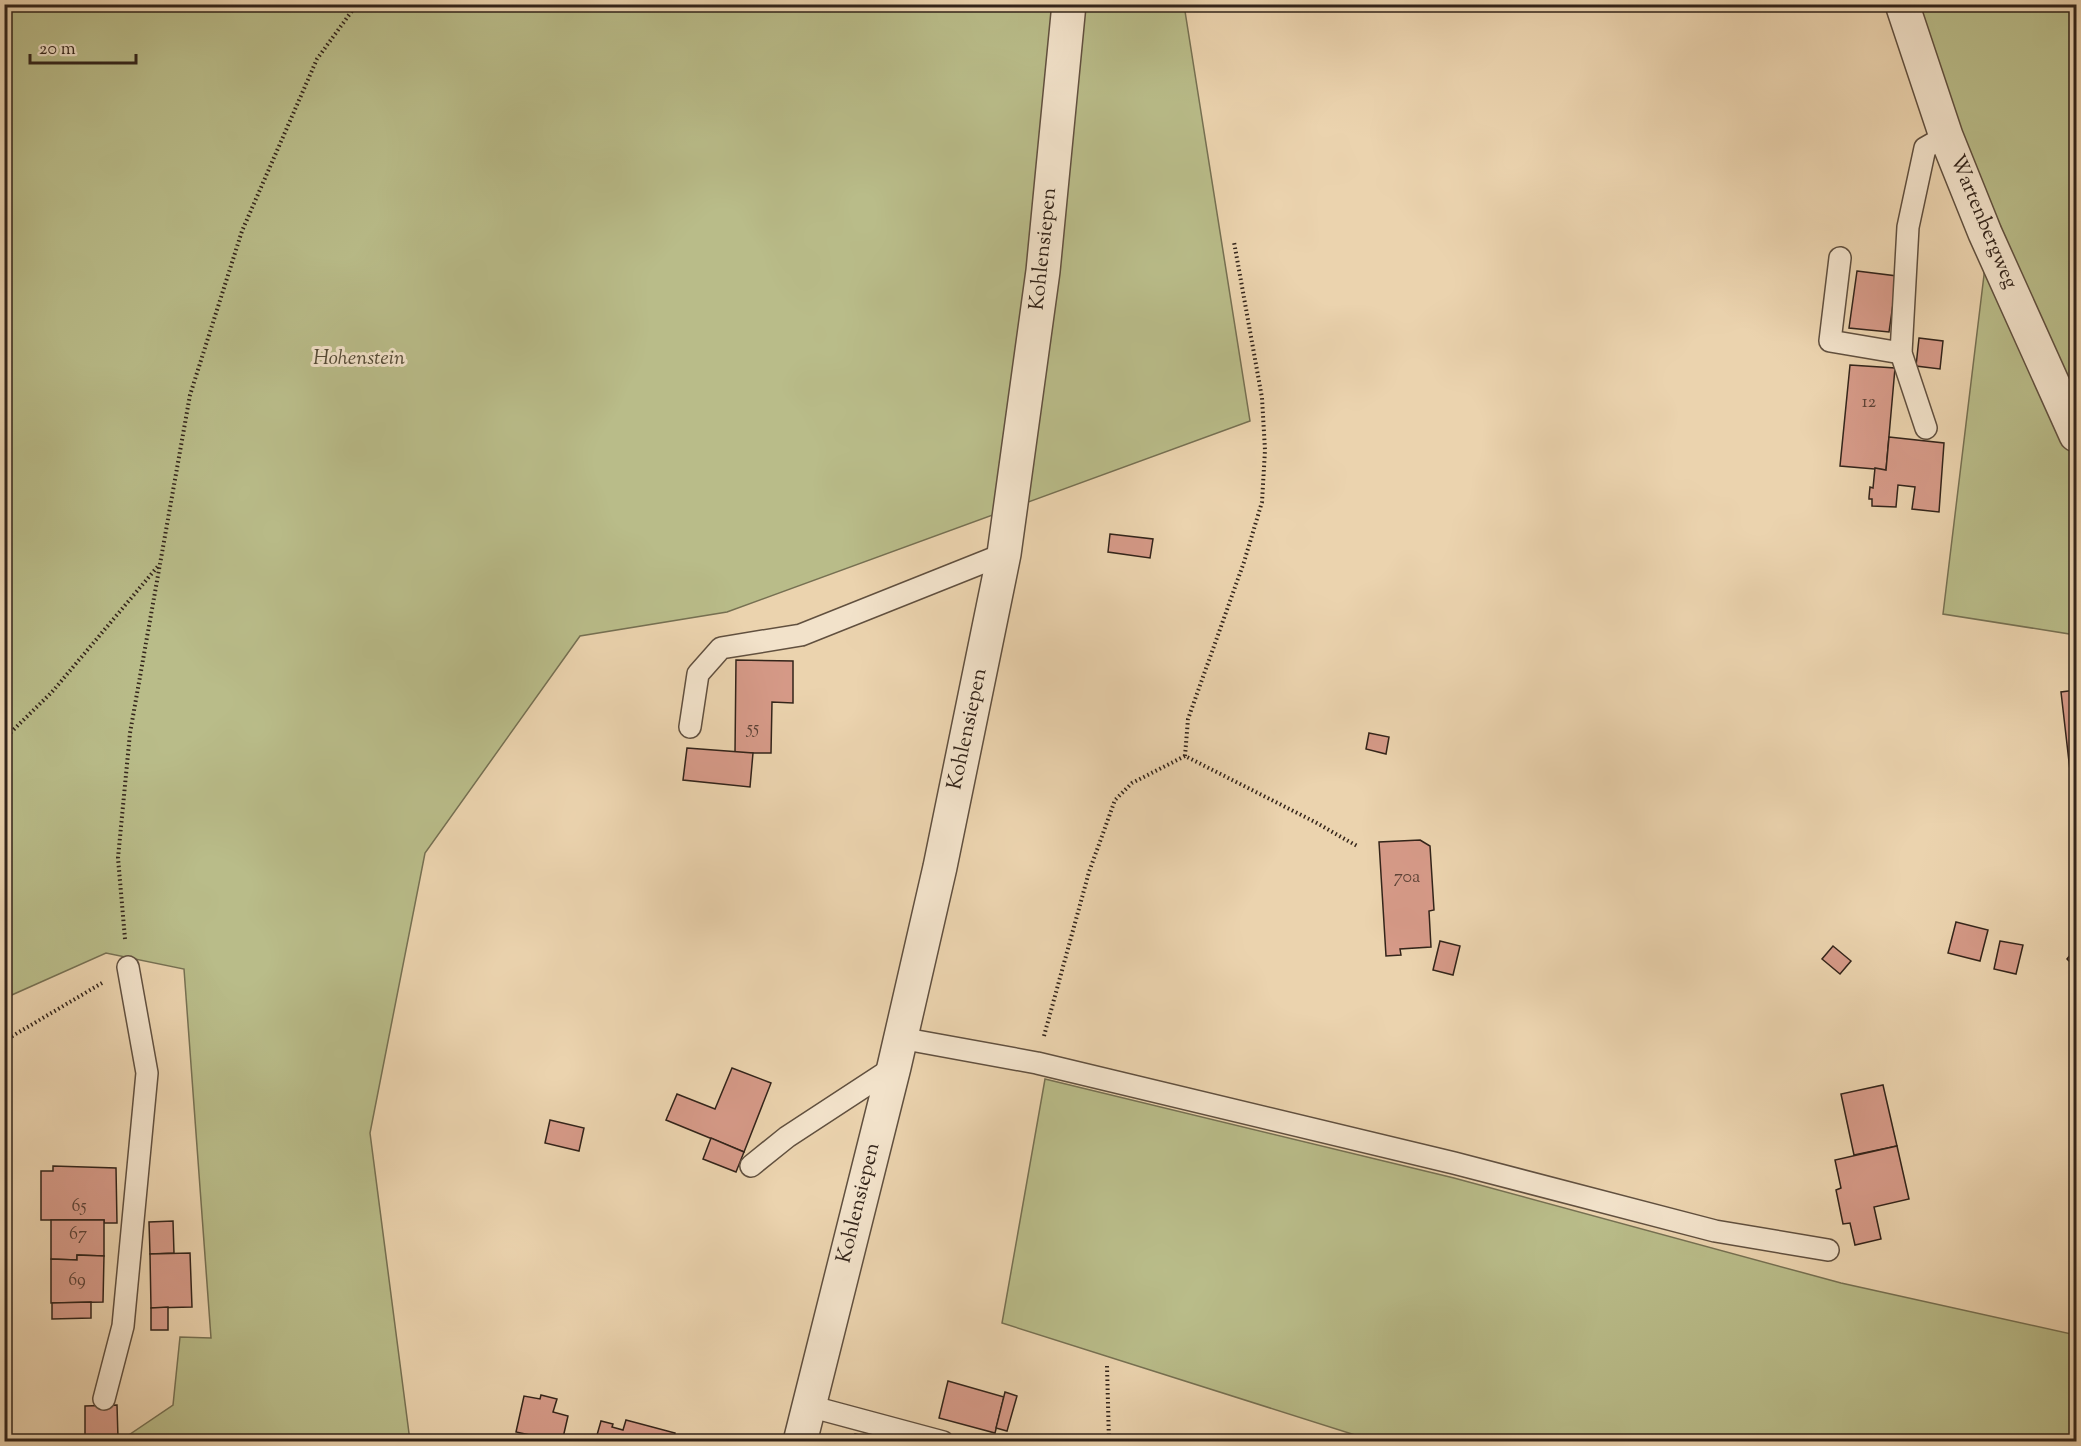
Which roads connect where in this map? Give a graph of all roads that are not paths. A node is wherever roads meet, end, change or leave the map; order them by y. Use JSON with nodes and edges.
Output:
{"nodes":[{"id":1,"x":1069,"y":4,"type":"edge"},
{"id":2,"x":1902,"y":4,"type":"edge"},
{"id":3,"x":1946,"y":136,"type":"junction"},
{"id":4,"x":1840,"y":258,"type":"dead end"},
{"id":5,"x":1901,"y":353,"type":"junction"},
{"id":6,"x":1926,"y":428,"type":"dead end"},
{"id":7,"x":2076,"y":435,"type":"edge"},
{"id":8,"x":1004,"y":554,"type":"junction"},
{"id":9,"x":690,"y":727,"type":"dead end"},
{"id":10,"x":128,"y":967,"type":"road end"},
{"id":11,"x":897,"y":1053,"type":"junction"},
{"id":12,"x":751,"y":1166,"type":"dead end"},
{"id":13,"x":1827,"y":1250,"type":"dead end"},
{"id":14,"x":104,"y":1399,"type":"dead end"},
{"id":15,"x":809,"y":1407,"type":"junction"},
{"id":16,"x":800,"y":1442,"type":"edge"},
{"id":17,"x":943,"y":1442,"type":"edge"}],
"edges":[{"from":1,"to":8,"type":"street","name":"Kohlensiepen"},
{"from":2,"to":3,"type":"street","name":"Wartenbergweg"},
{"from":3,"to":5,"type":"lane"},
{"from":3,"to":7,"type":"street","name":"Wartenbergweg"},
{"from":4,"to":5,"type":"lane"},
{"from":5,"to":6,"type":"lane"},
{"from":8,"to":9,"type":"lane"},
{"from":8,"to":11,"type":"street","name":"Kohlensiepen"},
{"from":10,"to":14,"type":"lane"},
{"from":11,"to":12,"type":"lane"},
{"from":11,"to":13,"type":"lane"},
{"from":11,"to":15,"type":"street","name":"Kohlensiepen"},
{"from":15,"to":16,"type":"street","name":"Kohlensiepen"},
{"from":15,"to":17,"type":"lane"}]}
